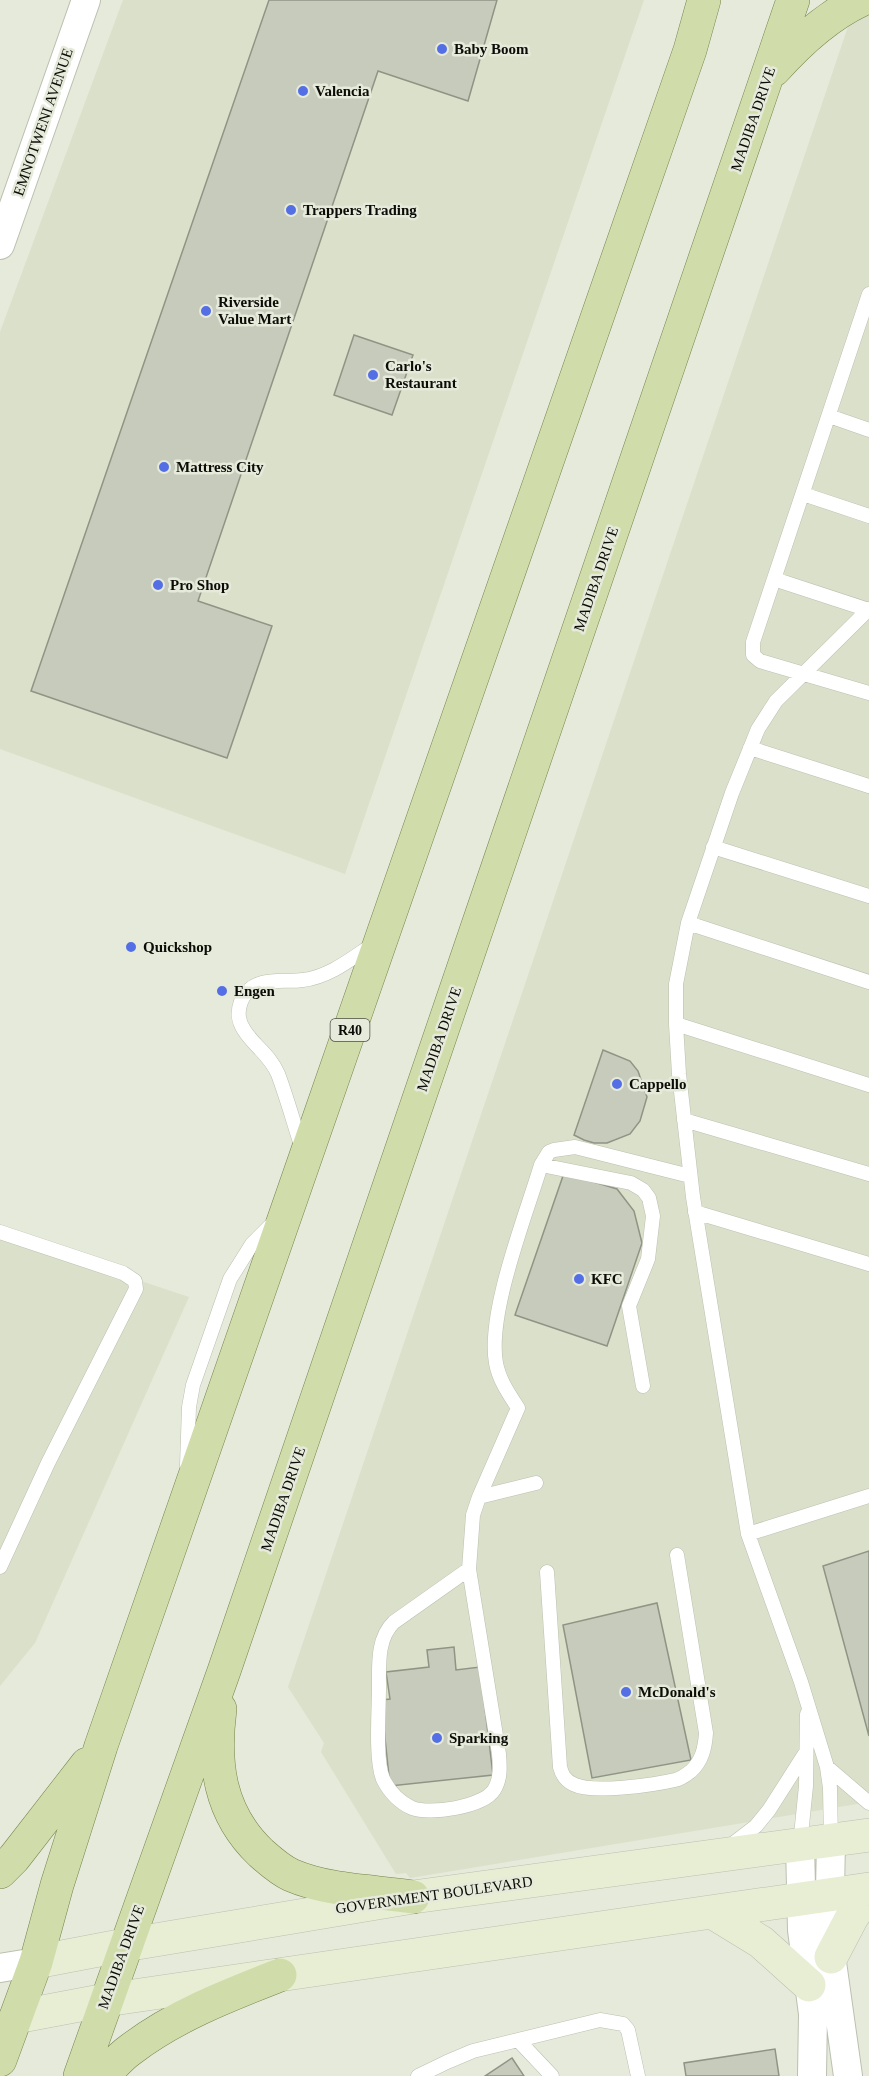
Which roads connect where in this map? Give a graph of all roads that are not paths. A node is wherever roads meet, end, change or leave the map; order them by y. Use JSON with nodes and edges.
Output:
{"nodes":[{"id":1,"x":86,"y":0,"type":"edge"},
{"id":2,"x":681,"y":0,"type":"edge"},
{"id":3,"x":704,"y":0,"type":"edge"},
{"id":4,"x":793,"y":0,"type":"edge"},
{"id":5,"x":861,"y":0,"type":"edge"},
{"id":6,"x":690,"y":50,"type":"junction"},
{"id":7,"x":767,"y":78,"type":"junction"},
{"id":8,"x":0,"y":245,"type":"edge"},
{"id":9,"x":869,"y":294,"type":"edge"},
{"id":10,"x":829,"y":416,"type":"junction"},
{"id":11,"x":869,"y":430,"type":"edge"},
{"id":12,"x":803,"y":494,"type":"junction"},
{"id":13,"x":869,"y":516,"type":"edge"},
{"id":14,"x":774,"y":579,"type":"junction"},
{"id":15,"x":869,"y":610,"type":"edge"},
{"id":16,"x":802,"y":674,"type":"junction"},
{"id":17,"x":869,"y":693,"type":"edge"},
{"id":18,"x":750,"y":748,"type":"junction"},
{"id":19,"x":869,"y":786,"type":"edge"},
{"id":20,"x":714,"y":847,"type":"junction"},
{"id":21,"x":869,"y":896,"type":"edge"},
{"id":22,"x":688,"y":923,"type":"junction"},
{"id":23,"x":381,"y":940,"type":"junction"},
{"id":24,"x":869,"y":982,"type":"edge"},
{"id":25,"x":676,"y":1024,"type":"junction"},
{"id":26,"x":869,"y":1085,"type":"edge"},
{"id":27,"x":684,"y":1120,"type":"junction"},
{"id":28,"x":305,"y":1159,"type":"junction"},
{"id":29,"x":541,"y":1165,"type":"junction"},
{"id":30,"x":869,"y":1174,"type":"edge"},
{"id":31,"x":690,"y":1176,"type":"junction"},
{"id":32,"x":695,"y":1212,"type":"junction"},
{"id":33,"x":0,"y":1232,"type":"edge"},
{"id":34,"x":869,"y":1264,"type":"edge"},
{"id":35,"x":643,"y":1386,"type":"dead end"},
{"id":36,"x":536,"y":1483,"type":"dead end"},
{"id":37,"x":869,"y":1496,"type":"edge"},
{"id":38,"x":479,"y":1497,"type":"junction"},
{"id":39,"x":748,"y":1534,"type":"junction"},
{"id":40,"x":677,"y":1556,"type":"dead end"},
{"id":41,"x":0,"y":1567,"type":"edge"},
{"id":42,"x":469,"y":1569,"type":"junction"},
{"id":43,"x":547,"y":1572,"type":"dead end"},
{"id":44,"x":224,"y":1671,"type":"junction"},
{"id":45,"x":807,"y":1706,"type":"junction"},
{"id":46,"x":101,"y":1746,"type":"junction"},
{"id":47,"x":806,"y":1752,"type":"junction"},
{"id":48,"x":827,"y":1767,"type":"junction"},
{"id":49,"x":869,"y":1803,"type":"edge"},
{"id":50,"x":869,"y":1835,"type":"edge"},
{"id":51,"x":815,"y":1843,"type":"junction"},
{"id":52,"x":716,"y":1857,"type":"junction"},
{"id":53,"x":0,"y":1872,"type":"edge"},
{"id":54,"x":869,"y":1891,"type":"edge"},
{"id":55,"x":413,"y":1897,"type":"junction"},
{"id":56,"x":815,"y":1897,"type":"junction"},
{"id":57,"x":712,"y":1912,"type":"junction"},
{"id":58,"x":125,"y":1945,"type":"junction"},
{"id":59,"x":831,"y":1957,"type":"junction"},
{"id":60,"x":36,"y":1962,"type":"junction"},
{"id":61,"x":0,"y":1968,"type":"edge"},
{"id":62,"x":280,"y":1976,"type":"junction"},
{"id":63,"x":809,"y":1985,"type":"junction"},
{"id":64,"x":106,"y":2000,"type":"junction"},
{"id":65,"x":8,"y":2019,"type":"edge"},
{"id":66,"x":518,"y":2040,"type":"junction"},
{"id":67,"x":0,"y":2060,"type":"edge"},
{"id":68,"x":80,"y":2076,"type":"edge"},
{"id":69,"x":104,"y":2076,"type":"edge"},
{"id":70,"x":418,"y":2076,"type":"edge"},
{"id":71,"x":552,"y":2076,"type":"edge"},
{"id":72,"x":638,"y":2076,"type":"edge"},
{"id":73,"x":812,"y":2076,"type":"edge"},
{"id":74,"x":848,"y":2076,"type":"edge"}],
"edges":[{"from":1,"to":8,"type":"street","name":"EMNOTWENI AVENUE"},
{"from":2,"to":6,"type":"main road"},
{"from":3,"to":6,"type":"main road","number":"R40"},
{"from":4,"to":7,"type":"main road","name":"MADIBA DRIVE"},
{"from":5,"to":7,"type":"main road"},
{"from":6,"to":23,"type":"main road","number":"R40"},
{"from":7,"to":44,"type":"main road","name":"MADIBA DRIVE"},
{"from":9,"to":10,"type":"lane"},
{"from":10,"to":11,"type":"lane"},
{"from":10,"to":12,"type":"lane"},
{"from":12,"to":13,"type":"lane"},
{"from":12,"to":14,"type":"lane"},
{"from":14,"to":15,"type":"lane"},
{"from":14,"to":16,"type":"lane"},
{"from":15,"to":16,"type":"lane"},
{"from":16,"to":17,"type":"lane"},
{"from":16,"to":18,"type":"lane"},
{"from":18,"to":19,"type":"lane"},
{"from":18,"to":20,"type":"lane"},
{"from":20,"to":21,"type":"lane"},
{"from":20,"to":22,"type":"lane"},
{"from":22,"to":24,"type":"lane"},
{"from":22,"to":25,"type":"lane"},
{"from":23,"to":28,"type":"main road","number":"R40"},
{"from":23,"to":28,"type":"lane"},
{"from":25,"to":26,"type":"lane"},
{"from":25,"to":27,"type":"lane"},
{"from":27,"to":30,"type":"lane"},
{"from":27,"to":31,"type":"lane"},
{"from":28,"to":46,"type":"main road","number":"R40"},
{"from":29,"to":31,"type":"lane"},
{"from":29,"to":35,"type":"lane"},
{"from":29,"to":38,"type":"lane"},
{"from":31,"to":32,"type":"lane"},
{"from":32,"to":34,"type":"lane"},
{"from":32,"to":39,"type":"lane"},
{"from":33,"to":41,"type":"lane"},
{"from":36,"to":38,"type":"lane"},
{"from":37,"to":39,"type":"lane"},
{"from":38,"to":42,"type":"lane"},
{"from":39,"to":45,"type":"lane"},
{"from":40,"to":43,"type":"lane"},
{"from":42,"to":42,"type":"lane"},
{"from":44,"to":55,"type":"main road"},
{"from":44,"to":58,"type":"main road","name":"MADIBA DRIVE"},
{"from":45,"to":47,"type":"lane"},
{"from":45,"to":48,"type":"lane"},
{"from":46,"to":53,"type":"main road"},
{"from":46,"to":60,"type":"main road","number":"R40"},
{"from":47,"to":51,"type":"lane"},
{"from":47,"to":52,"type":"lane"},
{"from":48,"to":49,"type":"lane"},
{"from":48,"to":51,"type":"lane"},
{"from":50,"to":51,"type":"street","name":"GOVERNMENT BOULEVARD"},
{"from":51,"to":52,"type":"street","name":"GOVERNMENT BOULEVARD"},
{"from":51,"to":56,"type":"street"},
{"from":52,"to":55,"type":"street","name":"GOVERNMENT BOULEVARD"},
{"from":54,"to":56,"type":"street"},
{"from":54,"to":59,"type":"street"},
{"from":55,"to":58,"type":"street","name":"GOVERNMENT BOULEVARD"},
{"from":56,"to":57,"type":"street"},
{"from":56,"to":59,"type":"street"},
{"from":56,"to":63,"type":"street"},
{"from":57,"to":62,"type":"street"},
{"from":57,"to":63,"type":"street"},
{"from":58,"to":60,"type":"street","name":"GOVERNMENT BOULEVARD"},
{"from":58,"to":64,"type":"main road","name":"MADIBA DRIVE"},
{"from":59,"to":74,"type":"street"},
{"from":60,"to":61,"type":"street","name":"GOVERNMENT BOULEVARD"},
{"from":60,"to":65,"type":"main road","number":"R40"},
{"from":62,"to":64,"type":"street"},
{"from":62,"to":69,"type":"main road"},
{"from":63,"to":73,"type":"street"},
{"from":64,"to":65,"type":"street"},
{"from":64,"to":68,"type":"main road","name":"MADIBA DRIVE"},
{"from":65,"to":67,"type":"main road","number":"R40"},
{"from":66,"to":70,"type":"lane"},
{"from":66,"to":71,"type":"lane"},
{"from":66,"to":72,"type":"lane"}]}
